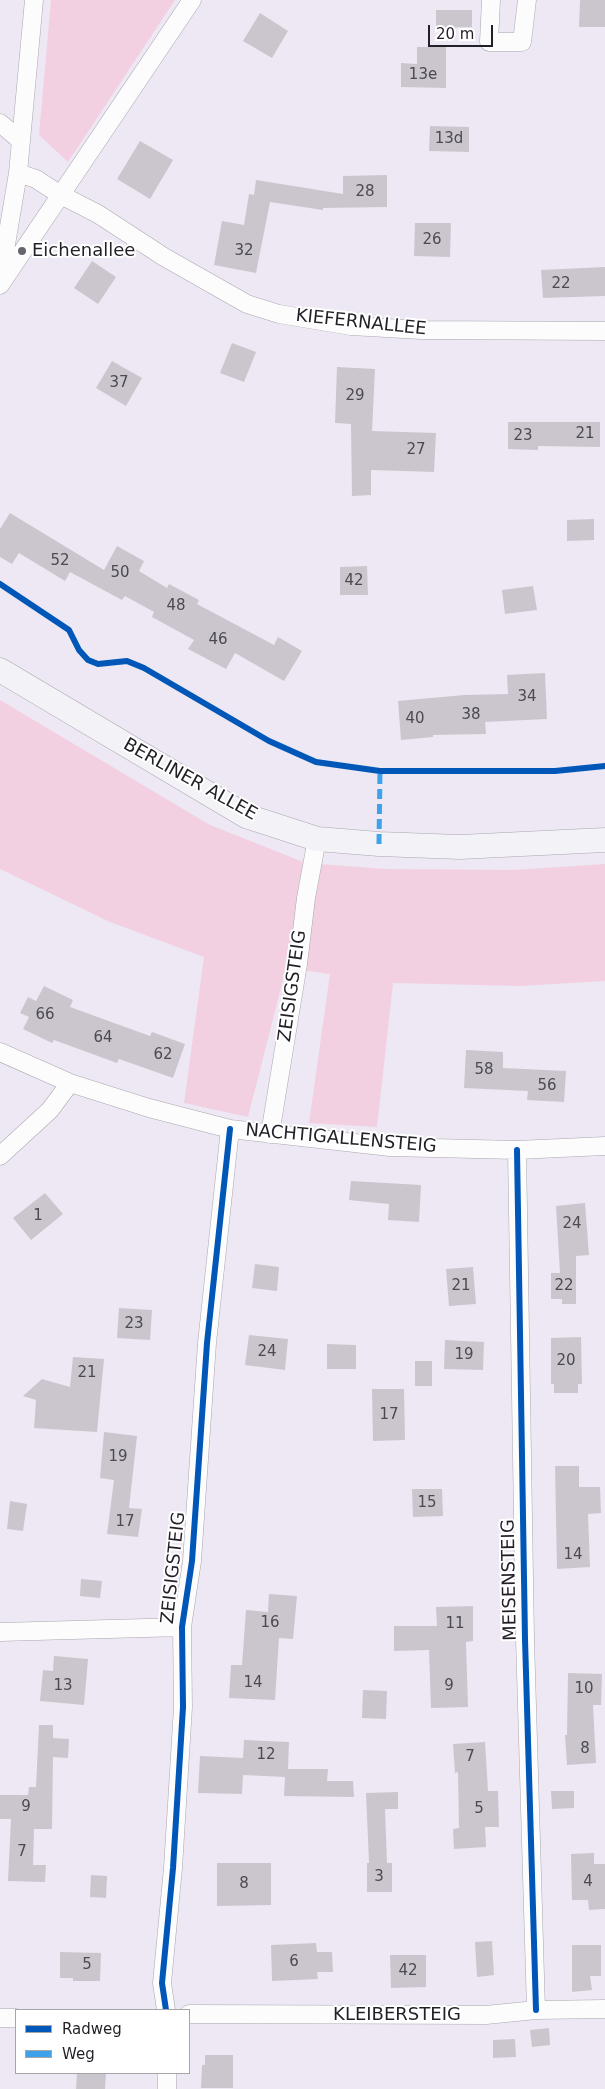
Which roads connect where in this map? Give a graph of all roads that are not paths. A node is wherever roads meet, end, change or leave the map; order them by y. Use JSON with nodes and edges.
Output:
{"nodes":[{"id":1,"x":34,"y":0,"type":"edge"},
{"id":2,"x":192,"y":0,"type":"edge"},
{"id":3,"x":491,"y":0,"type":"edge"},
{"id":4,"x":528,"y":0,"type":"edge"},
{"id":5,"x":0,"y":124,"type":"edge"},
{"id":6,"x":21,"y":140,"type":"junction"},
{"id":7,"x":18,"y":173,"type":"junction"},
{"id":8,"x":59,"y":194,"type":"junction"},
{"id":9,"x":0,"y":280,"type":"edge"},
{"id":10,"x":0,"y":285,"type":"edge"},
{"id":11,"x":605,"y":331,"type":"edge"},
{"id":12,"x":0,"y":670,"type":"edge"},
{"id":13,"x":317,"y":839,"type":"junction"},
{"id":14,"x":605,"y":840,"type":"edge"},
{"id":15,"x":0,"y":1052,"type":"edge"},
{"id":16,"x":70,"y":1084,"type":"junction"},
{"id":17,"x":230,"y":1129,"type":"junction"},
{"id":18,"x":270,"y":1134,"type":"junction"},
{"id":19,"x":605,"y":1146,"type":"edge"},
{"id":20,"x":517,"y":1150,"type":"junction"},
{"id":21,"x":0,"y":1156,"type":"edge"},
{"id":22,"x":182,"y":1627,"type":"junction"},
{"id":23,"x":0,"y":1632,"type":"edge"},
{"id":24,"x":166,"y":2009,"type":"edge"},
{"id":25,"x":605,"y":2009,"type":"edge"},
{"id":26,"x":536,"y":2010,"type":"junction"},
{"id":27,"x":190,"y":2014,"type":"edge"},
{"id":28,"x":0,"y":2018,"type":"edge"},
{"id":29,"x":15,"y":2018,"type":"edge"},
{"id":30,"x":168,"y":2074,"type":"edge"},
{"id":31,"x":167,"y":2089,"type":"edge"}],
"edges":[{"from":1,"to":6,"type":"street"},
{"from":2,"to":8,"type":"street"},
{"from":3,"to":4,"type":"street"},
{"from":5,"to":6,"type":"street"},
{"from":6,"to":7,"type":"street"},
{"from":7,"to":8,"type":"street"},
{"from":7,"to":9,"type":"street"},
{"from":8,"to":10,"type":"street"},
{"from":8,"to":11,"type":"street","name":"KIEFERNALLEE"},
{"from":12,"to":13,"type":"main road","name":"BERLINER ALLEE"},
{"from":13,"to":14,"type":"main road","name":"BERLINER ALLEE"},
{"from":13,"to":18,"type":"street","name":"ZEISIGSTEIG"},
{"from":15,"to":16,"type":"street","name":"NACHTIGALLENSTEIG"},
{"from":16,"to":17,"type":"street","name":"NACHTIGALLENSTEIG"},
{"from":16,"to":21,"type":"street"},
{"from":17,"to":18,"type":"street","name":"NACHTIGALLENSTEIG"},
{"from":17,"to":22,"type":"street","name":"ZEISIGSTEIG"},
{"from":18,"to":20,"type":"street","name":"NACHTIGALLENSTEIG"},
{"from":19,"to":20,"type":"street","name":"NACHTIGALLENSTEIG"},
{"from":20,"to":26,"type":"street","name":"MEISENSTEIG"},
{"from":22,"to":23,"type":"street","name":"ZEISIGSTEIG"},
{"from":22,"to":24,"type":"street","name":"ZEISIGSTEIG"},
{"from":25,"to":26,"type":"street","name":"KLEIBERSTEIG"},
{"from":26,"to":27,"type":"street","name":"KLEIBERSTEIG"},
{"from":28,"to":29,"type":"street"},
{"from":30,"to":31,"type":"street"}]}
